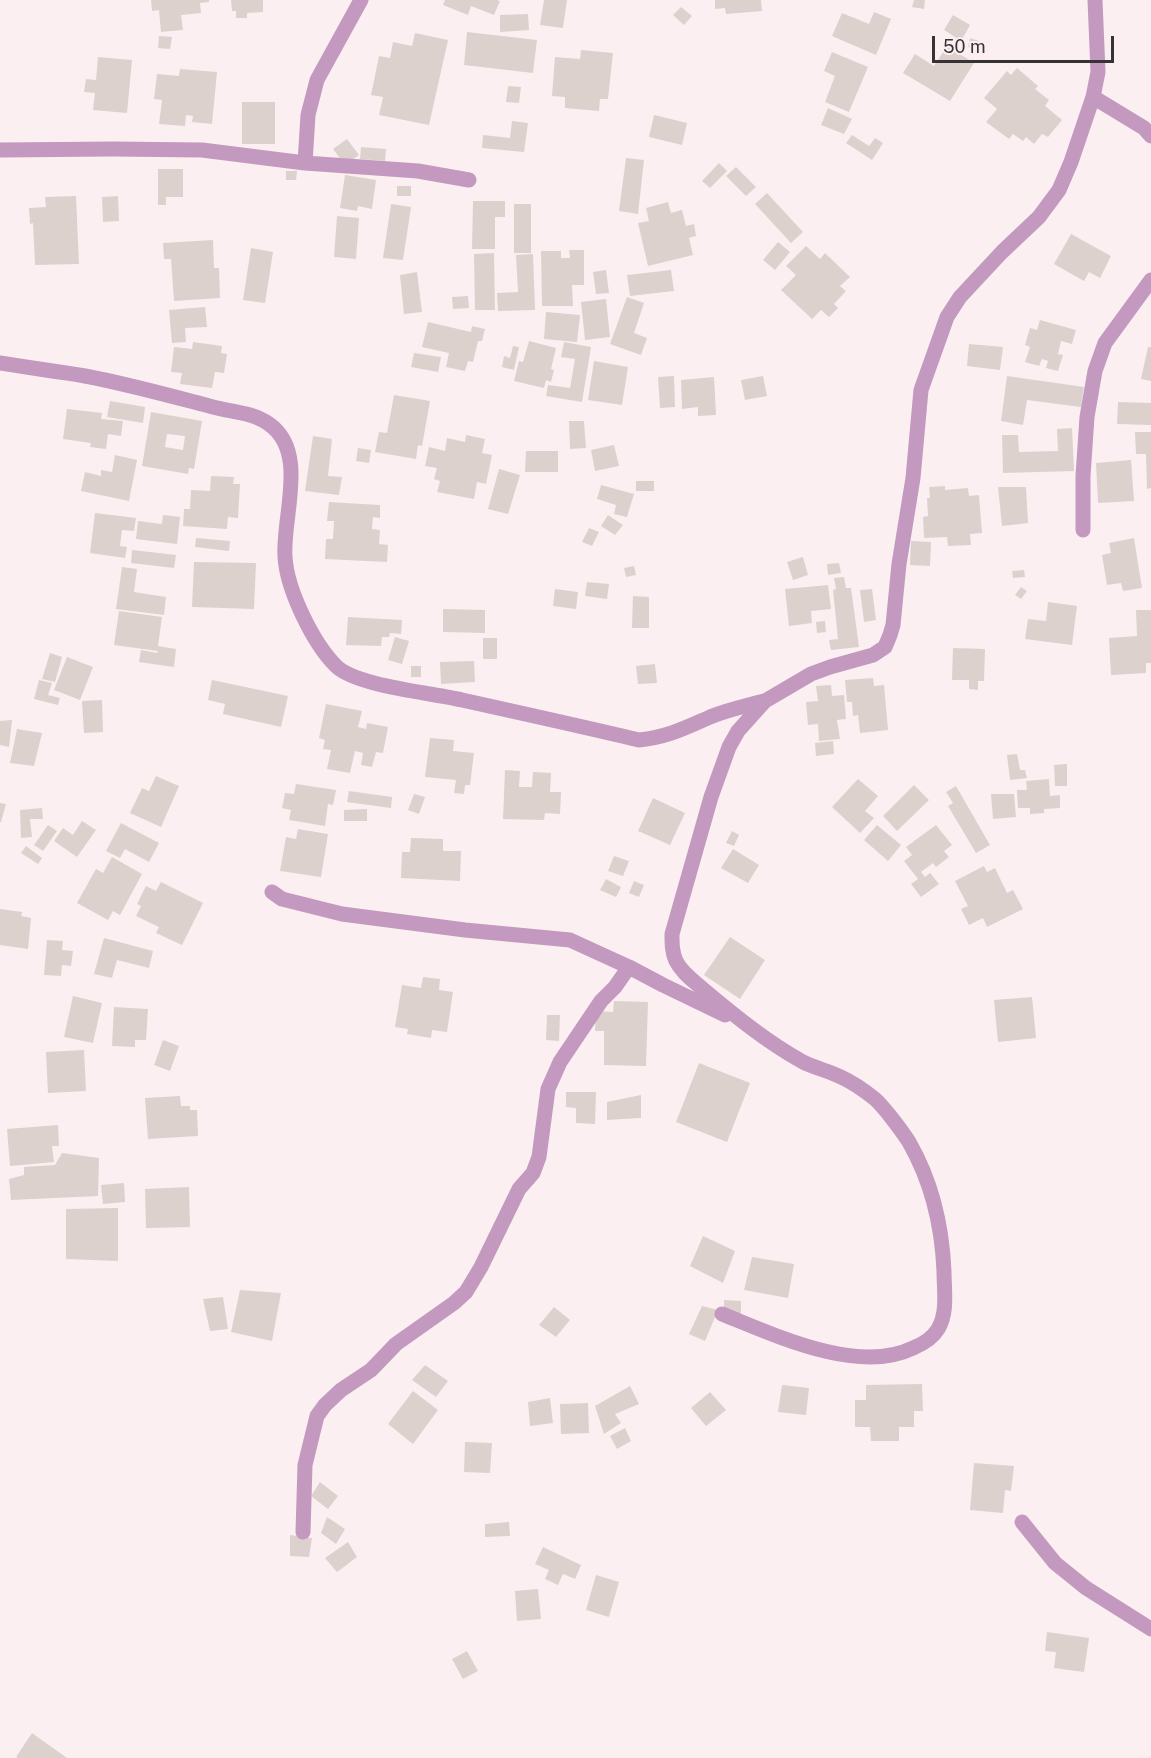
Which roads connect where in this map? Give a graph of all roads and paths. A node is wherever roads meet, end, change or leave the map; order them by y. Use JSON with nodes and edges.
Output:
{"nodes":[{"id":1,"x":361,"y":0,"type":"edge"},
{"id":2,"x":1095,"y":0,"type":"edge"},
{"id":3,"x":1093,"y":97,"type":"junction"},
{"id":4,"x":1151,"y":136,"type":"edge"},
{"id":5,"x":0,"y":150,"type":"edge"},
{"id":6,"x":305,"y":163,"type":"junction"},
{"id":7,"x":469,"y":180,"type":"dead end"},
{"id":8,"x":1151,"y":280,"type":"edge"},
{"id":9,"x":0,"y":363,"type":"edge"},
{"id":10,"x":1083,"y":530,"type":"dead end"},
{"id":11,"x":765,"y":701,"type":"junction"},
{"id":12,"x":272,"y":892,"type":"dead end"},
{"id":13,"x":629,"y":967,"type":"junction"},
{"id":14,"x":749,"y":1027,"type":"junction"},
{"id":15,"x":722,"y":1314,"type":"dead end"},
{"id":16,"x":1022,"y":1522,"type":"dead end"},
{"id":17,"x":303,"y":1532,"type":"dead end"},
{"id":18,"x":1151,"y":1629,"type":"edge"}],
"edges":[{"from":1,"to":6,"type":"street"},
{"from":2,"to":3,"type":"street"},
{"from":3,"to":4,"type":"street"},
{"from":3,"to":11,"type":"street"},
{"from":5,"to":6,"type":"street"},
{"from":6,"to":7,"type":"street"},
{"from":8,"to":10,"type":"street"},
{"from":9,"to":11,"type":"street"},
{"from":11,"to":14,"type":"street"},
{"from":12,"to":13,"type":"street"},
{"from":13,"to":14,"type":"street"},
{"from":13,"to":17,"type":"street"},
{"from":14,"to":15,"type":"street"},
{"from":16,"to":18,"type":"street"}]}
